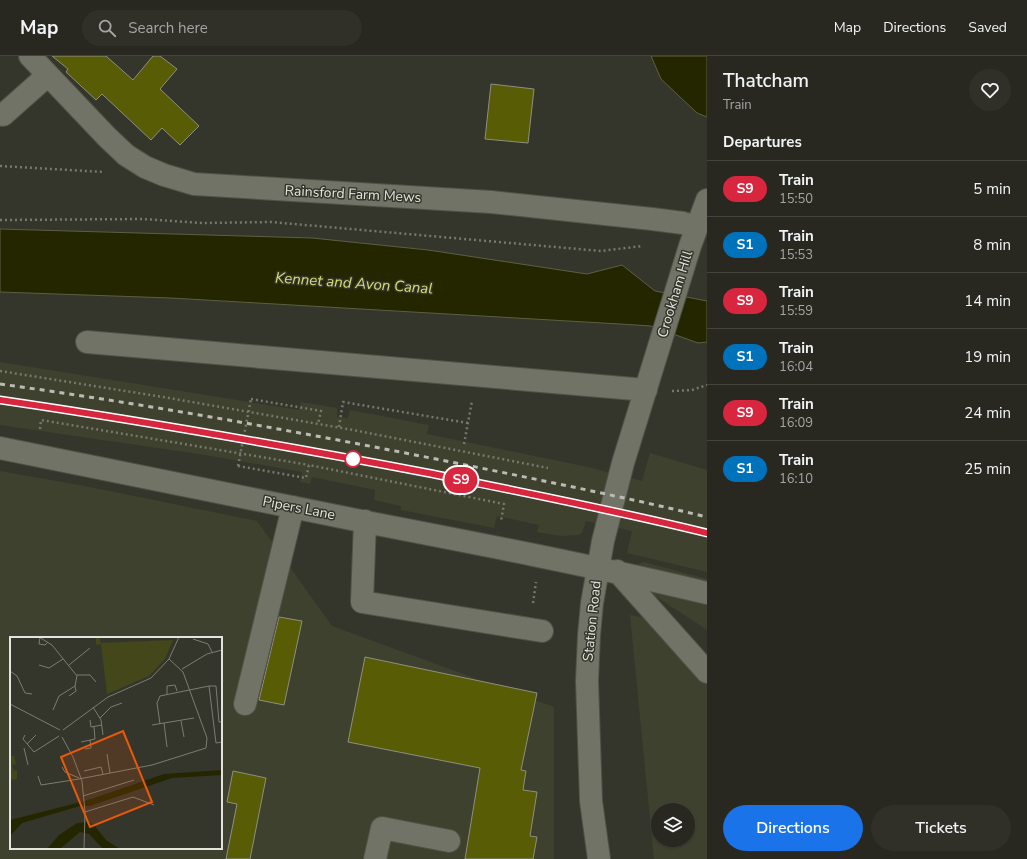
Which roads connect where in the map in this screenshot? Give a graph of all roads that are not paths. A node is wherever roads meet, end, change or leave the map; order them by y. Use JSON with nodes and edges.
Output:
{"nodes":[{"id":1,"x":30,"y":56,"type":"edge"},
{"id":2,"x":48,"y":75,"type":"junction"},
{"id":3,"x":3,"y":115,"type":"dead end"},
{"id":4,"x":707,"y":200,"type":"edge"},
{"id":5,"x":696,"y":227,"type":"junction"},
{"id":6,"x":87,"y":342,"type":"dead end"},
{"id":7,"x":646,"y":390,"type":"junction"},
{"id":8,"x":0,"y":448,"type":"edge"},
{"id":9,"x":293,"y":507,"type":"junction"},
{"id":10,"x":365,"y":521,"type":"junction"},
{"id":11,"x":607,"y":569,"type":"junction"},
{"id":12,"x":707,"y":592,"type":"edge"},
{"id":13,"x":535,"y":630,"type":"road end"},
{"id":14,"x":707,"y":672,"type":"edge"},
{"id":15,"x":245,"y":704,"type":"dead end"},
{"id":16,"x":449,"y":841,"type":"dead end"},
{"id":17,"x":375,"y":859,"type":"edge"},
{"id":18,"x":599,"y":859,"type":"edge"}],
"edges":[{"from":1,"to":2,"type":"street","name":"Rainsford Farm Mews"},
{"from":2,"to":3,"type":"street"},
{"from":2,"to":5,"type":"street","name":"Rainsford Farm Mews"},
{"from":4,"to":5,"type":"street","name":"Crookham Hill"},
{"from":5,"to":7,"type":"street","name":"Crookham Hill"},
{"from":6,"to":7,"type":"street"},
{"from":7,"to":11,"type":"street","name":"Station Road"},
{"from":8,"to":9,"type":"street","name":"Pipers Lane"},
{"from":9,"to":10,"type":"street","name":"Pipers Lane"},
{"from":9,"to":15,"type":"street"},
{"from":10,"to":11,"type":"street","name":"Pipers Lane"},
{"from":10,"to":13,"type":"street"},
{"from":11,"to":12,"type":"street","name":"Pipers Lane"},
{"from":11,"to":14,"type":"street"},
{"from":11,"to":18,"type":"street","name":"Station Road"},
{"from":16,"to":17,"type":"street"}]}
